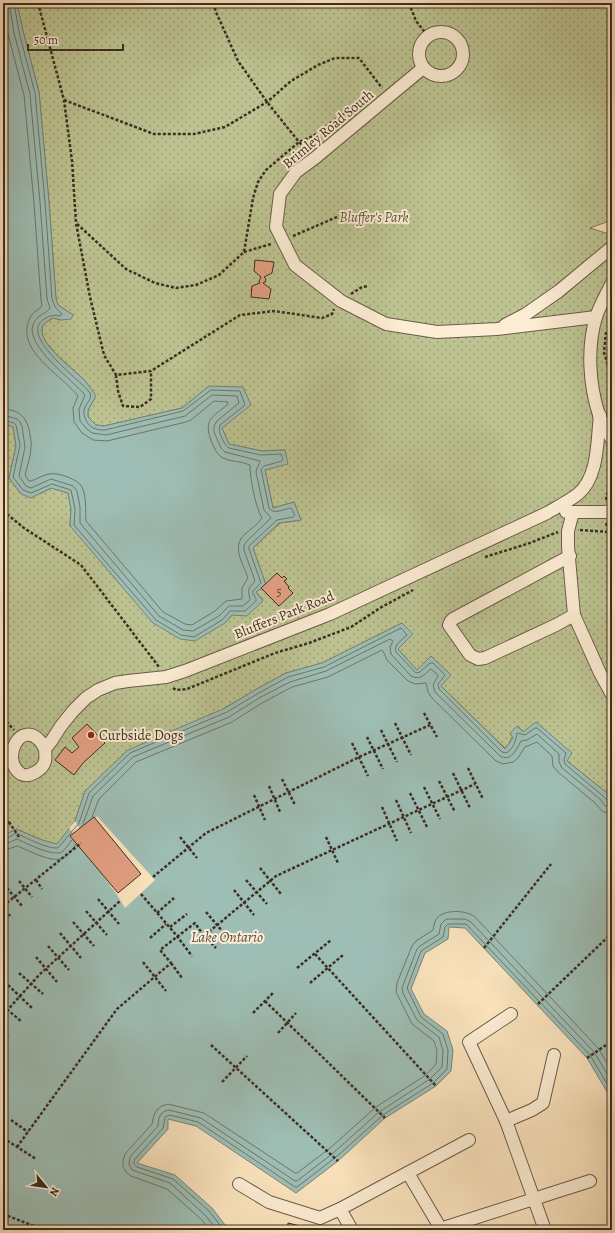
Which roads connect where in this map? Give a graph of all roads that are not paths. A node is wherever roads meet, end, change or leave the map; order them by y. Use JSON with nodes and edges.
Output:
{"nodes":[{"id":1,"x":423,"y":68,"type":"junction"},
{"id":2,"x":612,"y":247,"type":"edge"},
{"id":3,"x":612,"y":283,"type":"edge"},
{"id":4,"x":596,"y":317,"type":"junction"},
{"id":5,"x":497,"y":329,"type":"junction"},
{"id":6,"x":600,"y":415,"type":"junction"},
{"id":7,"x":612,"y":440,"type":"edge"},
{"id":8,"x":572,"y":512,"type":"junction"},
{"id":9,"x":608,"y":512,"type":"edge"},
{"id":10,"x":547,"y":513,"type":"junction"},
{"id":11,"x":570,"y":556,"type":"junction"},
{"id":12,"x":574,"y":615,"type":"junction"},
{"id":13,"x":612,"y":695,"type":"edge"},
{"id":14,"x":45,"y":748,"type":"junction"},
{"id":15,"x":511,"y":1014,"type":"dead end"},
{"id":16,"x":554,"y":1055,"type":"dead end"},
{"id":17,"x":506,"y":1121,"type":"junction"},
{"id":18,"x":469,"y":1140,"type":"dead end"},
{"id":19,"x":408,"y":1172,"type":"junction"},
{"id":20,"x":590,"y":1181,"type":"dead end"},
{"id":21,"x":239,"y":1184,"type":"dead end"},
{"id":22,"x":534,"y":1200,"type":"junction"},
{"id":23,"x":340,"y":1209,"type":"junction"},
{"id":24,"x":439,"y":1229,"type":"edge"},
{"id":25,"x":352,"y":1230,"type":"edge"},
{"id":26,"x":545,"y":1230,"type":"edge"}],
"edges":[{"from":1,"to":1,"type":"street"},
{"from":1,"to":5,"type":"street","name":"Brimley Road South"},
{"from":2,"to":5,"type":"street","name":"Brimley Road South"},
{"from":3,"to":4,"type":"street","name":"Bluffers Park Road"},
{"from":4,"to":5,"type":"street","name":"Brimley Road South"},
{"from":4,"to":6,"type":"street","name":"Bluffers Park Road"},
{"from":6,"to":7,"type":"street","name":"Bluffers Park Road"},
{"from":6,"to":10,"type":"street","name":"Bluffers Park Road"},
{"from":8,"to":9,"type":"street","name":"Bluffers Park Road"},
{"from":8,"to":10,"type":"street","name":"Bluffers Park Road"},
{"from":8,"to":11,"type":"street"},
{"from":10,"to":14,"type":"street","name":"Bluffers Park Road"},
{"from":11,"to":12,"type":"street"},
{"from":11,"to":12,"type":"street"},
{"from":12,"to":13,"type":"street"},
{"from":14,"to":14,"type":"street","name":"Bluffers Park Road"},
{"from":15,"to":17,"type":"street"},
{"from":16,"to":17,"type":"street"},
{"from":17,"to":22,"type":"street"},
{"from":18,"to":19,"type":"street"},
{"from":19,"to":23,"type":"street"},
{"from":19,"to":24,"type":"street"},
{"from":20,"to":22,"type":"street"},
{"from":21,"to":23,"type":"street"},
{"from":22,"to":24,"type":"street"},
{"from":22,"to":26,"type":"street"},
{"from":23,"to":25,"type":"street"}]}
